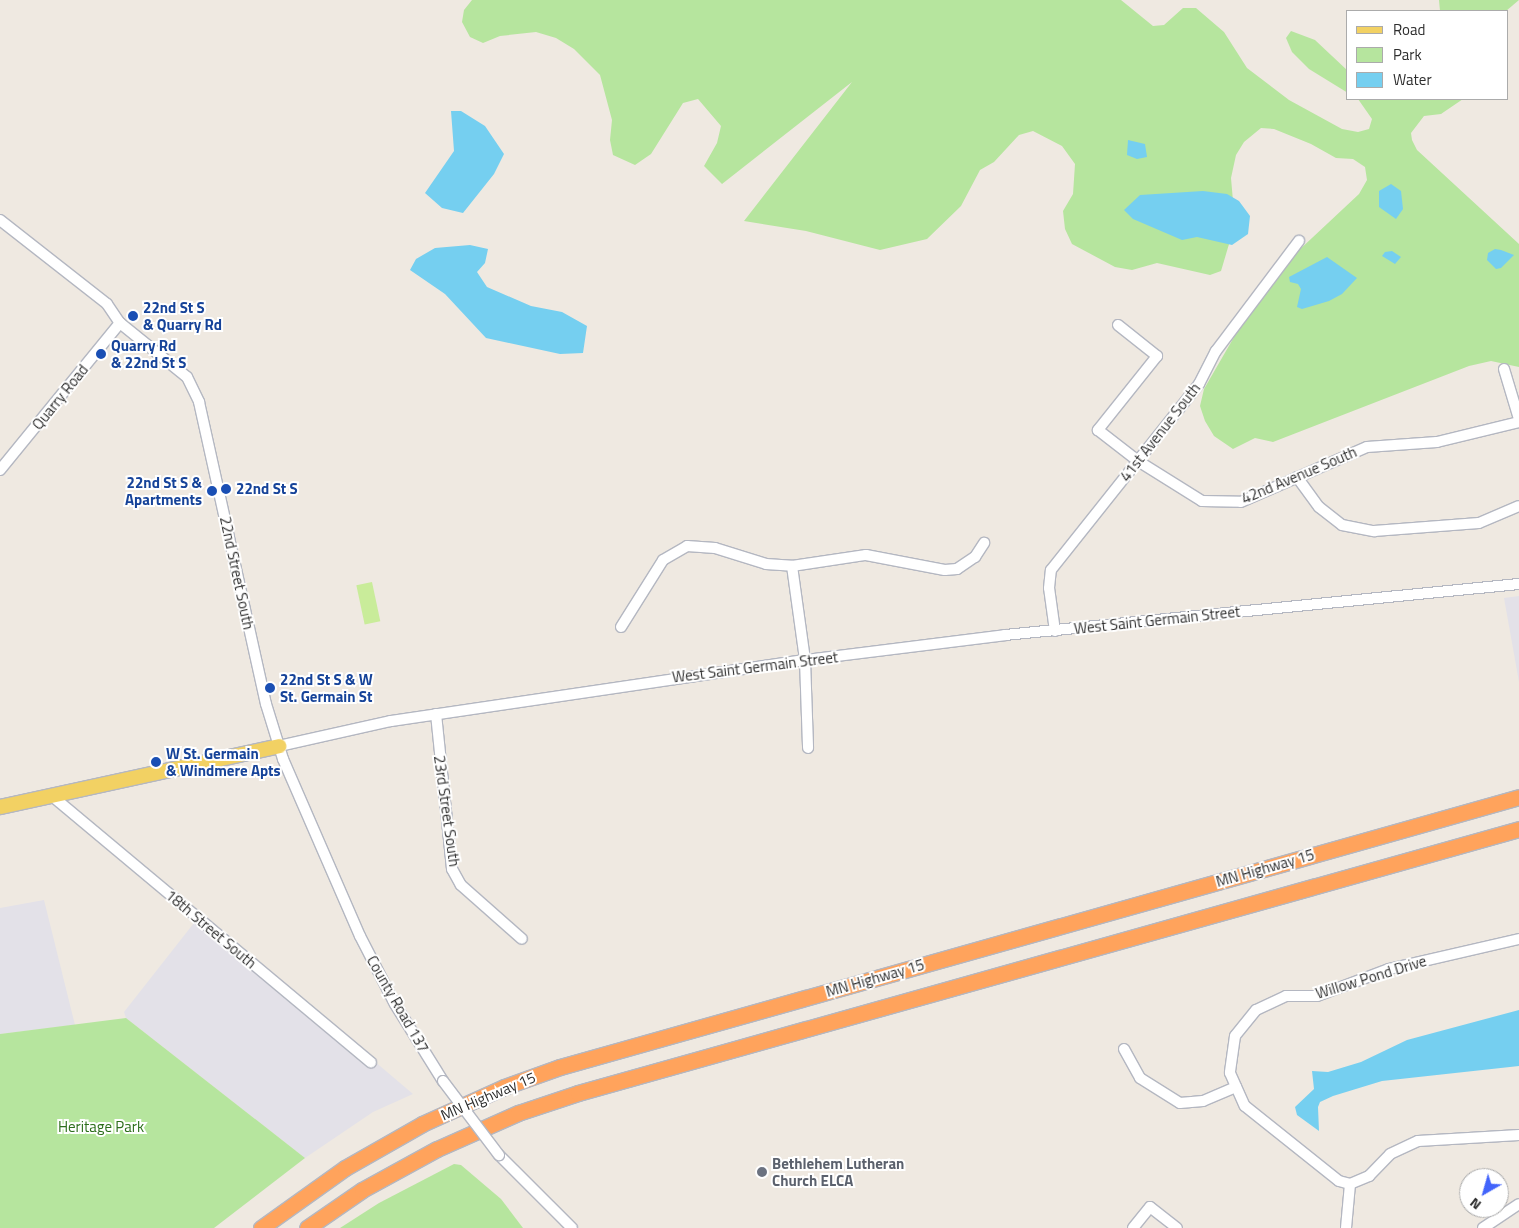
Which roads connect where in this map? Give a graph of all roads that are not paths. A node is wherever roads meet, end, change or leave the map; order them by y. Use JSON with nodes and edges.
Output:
{"nodes":[{"id":1,"x":0,"y":220,"type":"edge"},
{"id":2,"x":1299,"y":241,"type":"dead end"},
{"id":3,"x":120,"y":324,"type":"junction"},
{"id":4,"x":1118,"y":325,"type":"dead end"},
{"id":5,"x":1504,"y":369,"type":"dead end"},
{"id":6,"x":1519,"y":421,"type":"edge"},
{"id":7,"x":1138,"y":461,"type":"junction"},
{"id":8,"x":0,"y":470,"type":"edge"},
{"id":9,"x":1297,"y":477,"type":"junction"},
{"id":10,"x":1519,"y":506,"type":"edge"},
{"id":11,"x":984,"y":542,"type":"dead end"},
{"id":12,"x":792,"y":566,"type":"junction"},
{"id":13,"x":1519,"y":584,"type":"edge"},
{"id":14,"x":621,"y":627,"type":"dead end"},
{"id":15,"x":1055,"y":631,"type":"junction"},
{"id":16,"x":804,"y":660,"type":"junction"},
{"id":17,"x":436,"y":714,"type":"junction"},
{"id":18,"x":279,"y":746,"type":"junction"},
{"id":19,"x":808,"y":748,"type":"dead end"},
{"id":20,"x":51,"y":795,"type":"junction"},
{"id":21,"x":1519,"y":797,"type":"edge"},
{"id":22,"x":0,"y":807,"type":"edge"},
{"id":23,"x":1519,"y":829,"type":"edge"},
{"id":24,"x":522,"y":939,"type":"dead end"},
{"id":25,"x":1519,"y":939,"type":"edge"},
{"id":26,"x":1124,"y":1049,"type":"dead end"},
{"id":27,"x":371,"y":1063,"type":"dead end"},
{"id":28,"x":1236,"y":1087,"type":"junction"},
{"id":29,"x":1519,"y":1135,"type":"edge"},
{"id":30,"x":1350,"y":1184,"type":"junction"},
{"id":31,"x":1519,"y":1204,"type":"edge"},
{"id":32,"x":261,"y":1228,"type":"edge"},
{"id":33,"x":306,"y":1228,"type":"edge"},
{"id":34,"x":572,"y":1228,"type":"edge"},
{"id":35,"x":1133,"y":1228,"type":"edge"},
{"id":36,"x":1177,"y":1228,"type":"edge"},
{"id":37,"x":1346,"y":1228,"type":"edge"},
{"id":38,"x":1483,"y":1228,"type":"edge"}],
"edges":[{"from":1,"to":3,"type":"street","name":"22nd Street South"},
{"from":2,"to":7,"type":"street","name":"41st Avenue South"},
{"from":3,"to":8,"type":"street","name":"Quarry Road"},
{"from":3,"to":18,"type":"street","name":"22nd Street South"},
{"from":4,"to":7,"type":"street","name":"42nd Avenue South"},
{"from":5,"to":6,"type":"street"},
{"from":6,"to":9,"type":"street","name":"42nd Avenue South"},
{"from":7,"to":9,"type":"street","name":"42nd Avenue South"},
{"from":7,"to":15,"type":"street","name":"41st Avenue South"},
{"from":9,"to":10,"type":"street"},
{"from":11,"to":12,"type":"street"},
{"from":12,"to":14,"type":"street"},
{"from":12,"to":16,"type":"street"},
{"from":13,"to":15,"type":"street","name":"West Saint Germain Street"},
{"from":15,"to":16,"type":"street","name":"West Saint Germain Street"},
{"from":16,"to":17,"type":"street","name":"West Saint Germain Street"},
{"from":16,"to":19,"type":"street"},
{"from":17,"to":18,"type":"street","name":"West Saint Germain Street"},
{"from":17,"to":24,"type":"street","name":"23rd Street South"},
{"from":18,"to":20,"type":"main road","name":"West Saint Germain Street"},
{"from":18,"to":34,"type":"street","name":"County Road 137","bridge":true},
{"from":20,"to":22,"type":"main road","name":"West Saint Germain Street"},
{"from":20,"to":27,"type":"street","name":"18th Street South"},
{"from":21,"to":32,"type":"highway","name":"MN Highway 15"},
{"from":23,"to":33,"type":"highway","name":"MN Highway 15"},
{"from":25,"to":28,"type":"street","name":"Willow Pond Drive"},
{"from":26,"to":28,"type":"street"},
{"from":28,"to":30,"type":"street","name":"Willow Pond Drive"},
{"from":29,"to":30,"type":"street"},
{"from":30,"to":37,"type":"street"},
{"from":31,"to":38,"type":"street"},
{"from":35,"to":36,"type":"street"}]}
